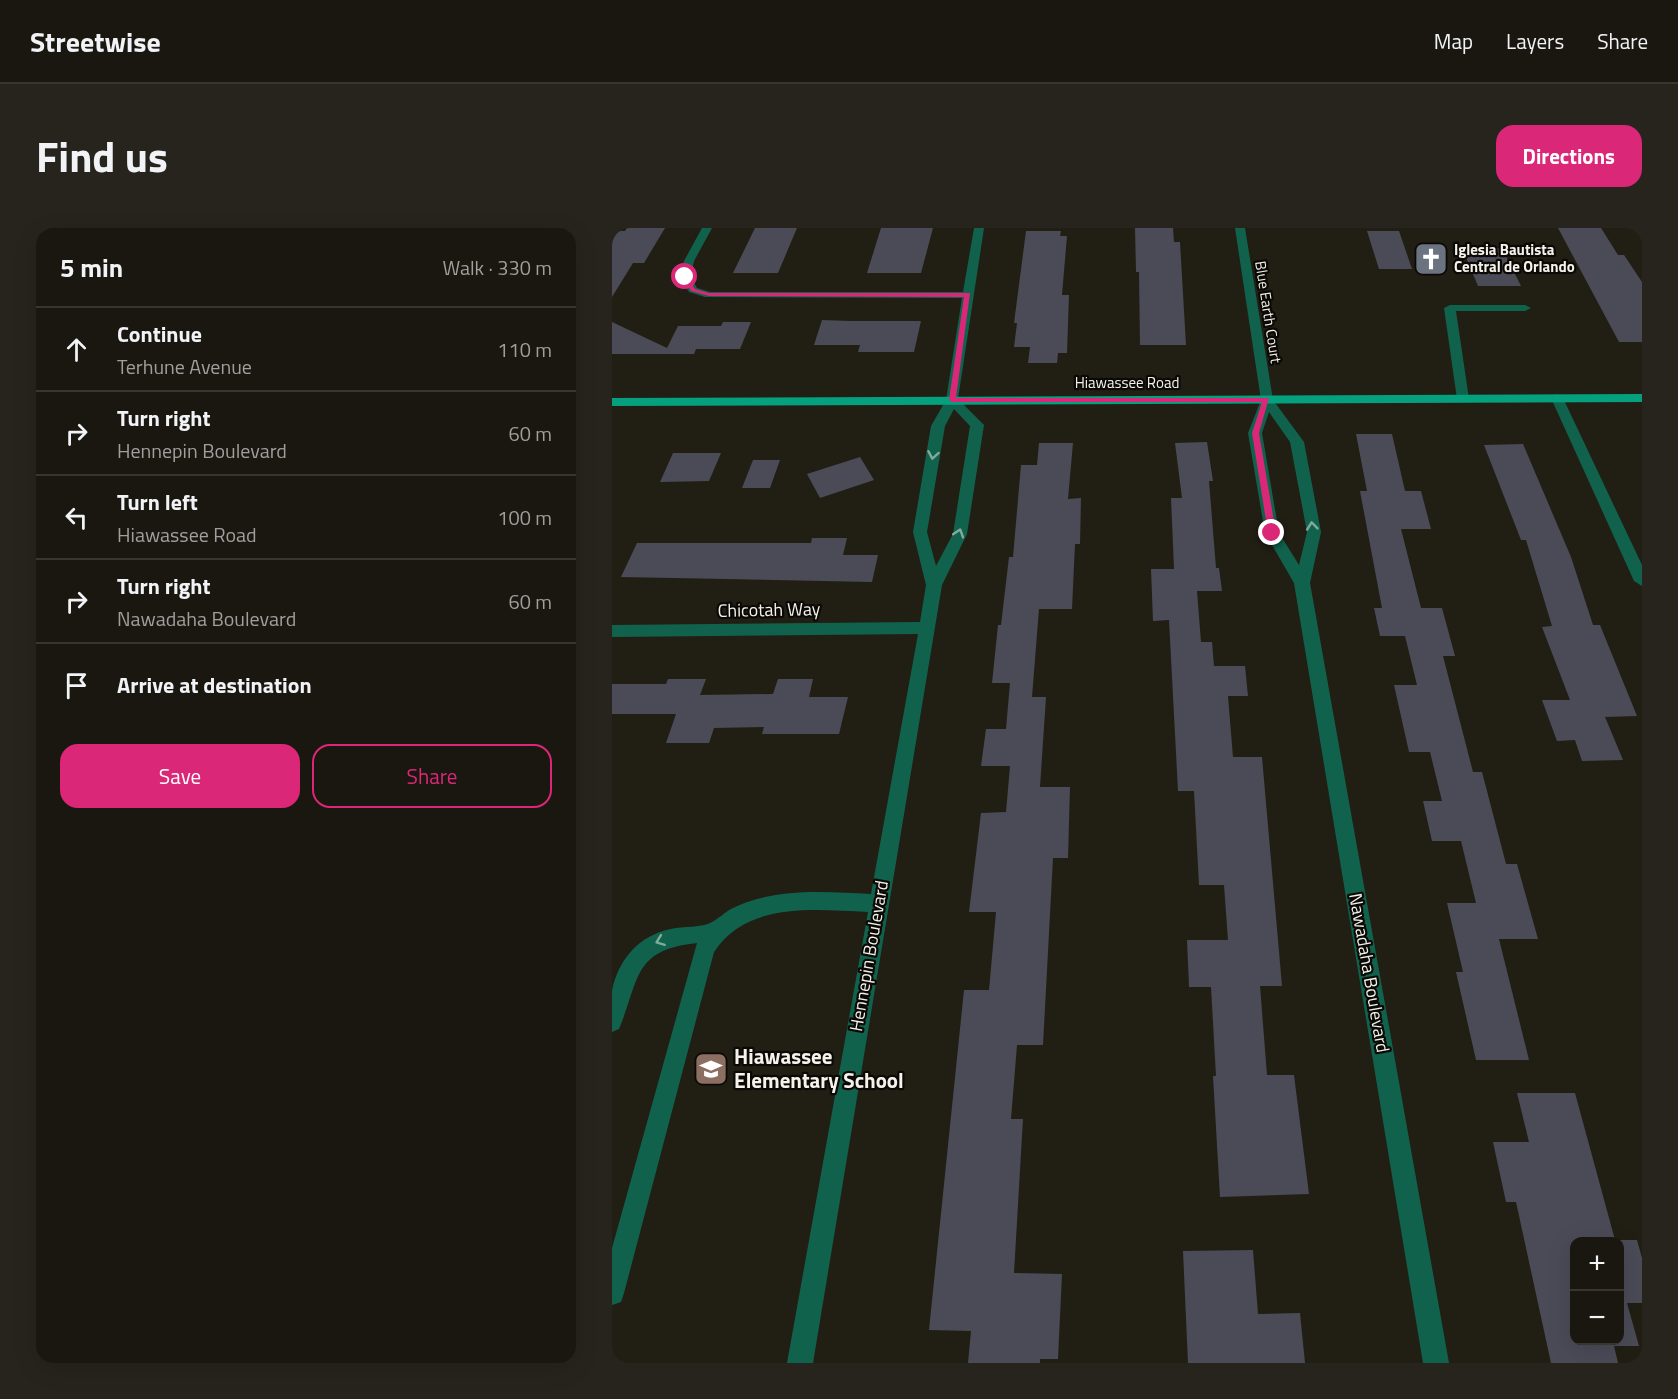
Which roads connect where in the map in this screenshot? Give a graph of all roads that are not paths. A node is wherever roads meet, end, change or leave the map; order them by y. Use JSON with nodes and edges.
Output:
{"nodes":[{"id":1,"x":707,"y":228,"type":"edge"},
{"id":2,"x":979,"y":228,"type":"edge"},
{"id":3,"x":1240,"y":228,"type":"edge"},
{"id":4,"x":968,"y":295,"type":"junction"},
{"id":5,"x":1525,"y":308,"type":"dead end"},
{"id":6,"x":1557,"y":398,"type":"junction"},
{"id":7,"x":1642,"y":398,"type":"edge"},
{"id":8,"x":1463,"y":399,"type":"junction"},
{"id":9,"x":952,"y":400,"type":"junction"},
{"id":10,"x":1267,"y":400,"type":"junction"},
{"id":11,"x":612,"y":402,"type":"edge"},
{"id":12,"x":1642,"y":581,"type":"edge"},
{"id":13,"x":1302,"y":583,"type":"junction"},
{"id":14,"x":934,"y":585,"type":"junction"},
{"id":15,"x":926,"y":628,"type":"junction"},
{"id":16,"x":612,"y":631,"type":"edge"},
{"id":17,"x":878,"y":903,"type":"junction"},
{"id":18,"x":717,"y":932,"type":"junction"},
{"id":19,"x":612,"y":1022,"type":"edge"},
{"id":20,"x":612,"y":1293,"type":"edge"},
{"id":21,"x":800,"y":1363,"type":"edge"},
{"id":22,"x":1436,"y":1363,"type":"edge"}],
"edges":[{"from":1,"to":4,"type":"street"},
{"from":2,"to":4,"type":"street","name":"Hennepin Boulevard"},
{"from":3,"to":10,"type":"street","name":"Blue Earth Court"},
{"from":4,"to":9,"type":"street","name":"Hennepin Boulevard"},
{"from":5,"to":8,"type":"street"},
{"from":6,"to":7,"type":"main road","name":"Hiawassee Road"},
{"from":6,"to":8,"type":"main road","name":"Hiawassee Road"},
{"from":6,"to":12,"type":"street"},
{"from":8,"to":10,"type":"main road","name":"Hiawassee Road"},
{"from":9,"to":10,"type":"main road","name":"Hiawassee Road"},
{"from":9,"to":11,"type":"main road","name":"Hiawassee Road"},
{"from":9,"to":14,"type":"street","name":"Hennepin Boulevard","one_way":true},
{"from":14,"to":9,"type":"street","name":"Hennepin Boulevard","one_way":true},
{"from":10,"to":13,"type":"street","name":"Nawadaha Boulevard"},
{"from":13,"to":10,"type":"street","name":"Nawadaha Boulevard","one_way":true},
{"from":13,"to":22,"type":"street","name":"Nawadaha Boulevard"},
{"from":14,"to":15,"type":"street","name":"Hennepin Boulevard"},
{"from":15,"to":16,"type":"street","name":"Chicotah Way"},
{"from":15,"to":17,"type":"street","name":"Hennepin Boulevard"},
{"from":17,"to":18,"type":"street"},
{"from":17,"to":21,"type":"street","name":"Hennepin Boulevard"},
{"from":18,"to":19,"type":"street","one_way":true},
{"from":18,"to":20,"type":"street"}]}
